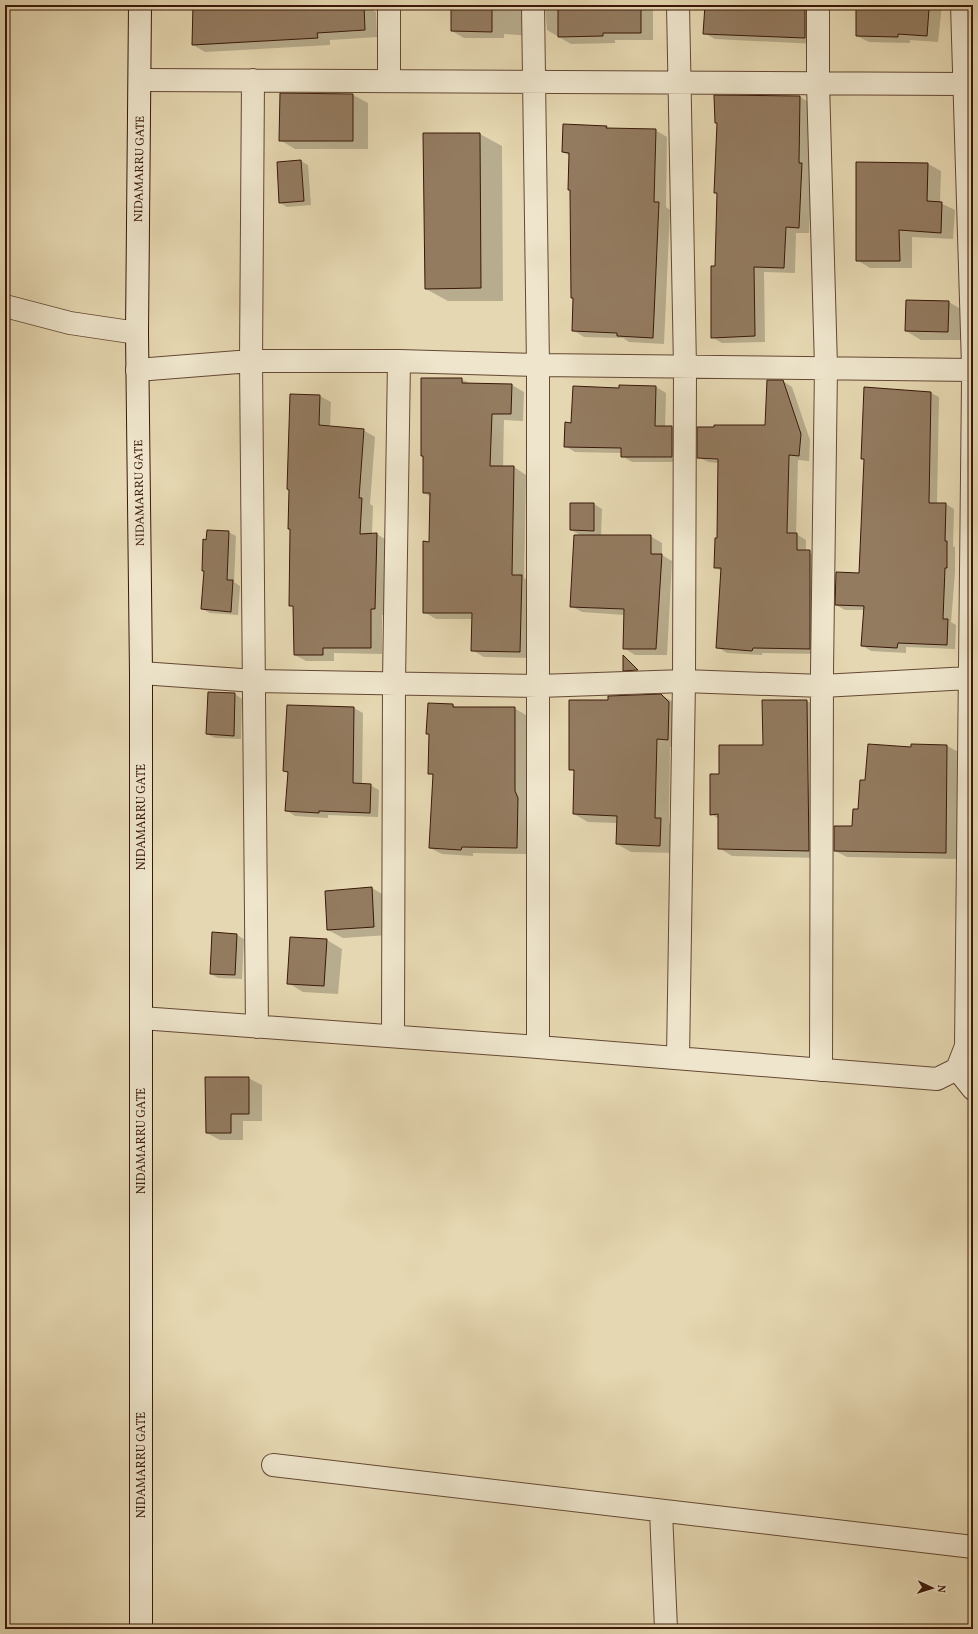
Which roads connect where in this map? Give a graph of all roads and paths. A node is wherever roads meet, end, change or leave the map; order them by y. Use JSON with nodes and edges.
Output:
{"nodes":[{"id":1,"x":140,"y":5,"type":"edge"},
{"id":2,"x":389,"y":5,"type":"edge"},
{"id":3,"x":533,"y":5,"type":"edge"},
{"id":4,"x":678,"y":5,"type":"edge"},
{"id":5,"x":818,"y":5,"type":"edge"},
{"id":6,"x":962,"y":5,"type":"edge"},
{"id":7,"x":140,"y":80,"type":"junction"},
{"id":8,"x":253,"y":80,"type":"junction"},
{"id":9,"x":389,"y":81,"type":"junction"},
{"id":10,"x":534,"y":82,"type":"junction"},
{"id":11,"x":678,"y":83,"type":"junction"},
{"id":12,"x":818,"y":83,"type":"junction"},
{"id":13,"x":963,"y":84,"type":"junction"},
{"id":14,"x":5,"y":306,"type":"edge"},
{"id":15,"x":137,"y":333,"type":"junction"},
{"id":16,"x":250,"y":361,"type":"junction"},
{"id":17,"x":399,"y":361,"type":"junction"},
{"id":18,"x":538,"y":365,"type":"junction"},
{"id":19,"x":973,"y":366,"type":"edge"},
{"id":20,"x":685,"y":367,"type":"junction"},
{"id":21,"x":826,"y":367,"type":"junction"},
{"id":22,"x":137,"y":370,"type":"junction"},
{"id":23,"x":973,"y":370,"type":"edge"},
{"id":24,"x":973,"y":381,"type":"edge"},
{"id":25,"x":141,"y":673,"type":"junction"},
{"id":26,"x":969,"y":678,"type":"junction"},
{"id":27,"x":255,"y":681,"type":"junction"},
{"id":28,"x":684,"y":681,"type":"junction"},
{"id":29,"x":394,"y":682,"type":"junction"},
{"id":30,"x":539,"y":686,"type":"junction"},
{"id":31,"x":822,"y":686,"type":"junction"},
{"id":32,"x":970,"y":986,"type":"edge"},
{"id":33,"x":141,"y":1018,"type":"junction"},
{"id":34,"x":256,"y":1027,"type":"junction"},
{"id":35,"x":393,"y":1036,"type":"junction"},
{"id":36,"x":538,"y":1047,"type":"junction"},
{"id":37,"x":678,"y":1058,"type":"junction"},
{"id":38,"x":957,"y":1069,"type":"junction"},
{"id":39,"x":821,"y":1070,"type":"junction"},
{"id":40,"x":973,"y":1088,"type":"edge"},
{"id":41,"x":272,"y":1465,"type":"dead end"},
{"id":42,"x":661,"y":1511,"type":"junction"},
{"id":43,"x":973,"y":1548,"type":"edge"},
{"id":44,"x":141,"y":1629,"type":"edge"},
{"id":45,"x":666,"y":1629,"type":"edge"}],
"edges":[{"from":1,"to":7,"type":"street","name":"NIDAMARRU GATE"},
{"from":2,"to":9,"type":"street"},
{"from":3,"to":10,"type":"street"},
{"from":4,"to":11,"type":"street"},
{"from":5,"to":12,"type":"street"},
{"from":6,"to":13,"type":"street"},
{"from":7,"to":8,"type":"street"},
{"from":7,"to":15,"type":"street","name":"NIDAMARRU GATE"},
{"from":8,"to":9,"type":"street"},
{"from":8,"to":16,"type":"street"},
{"from":9,"to":10,"type":"street"},
{"from":10,"to":11,"type":"street"},
{"from":10,"to":18,"type":"street"},
{"from":11,"to":12,"type":"street"},
{"from":11,"to":20,"type":"street"},
{"from":12,"to":13,"type":"street"},
{"from":12,"to":21,"type":"street"},
{"from":13,"to":19,"type":"street"},
{"from":14,"to":15,"type":"street"},
{"from":15,"to":22,"type":"street","name":"NIDAMARRU GATE"},
{"from":16,"to":17,"type":"street"},
{"from":16,"to":22,"type":"street"},
{"from":16,"to":27,"type":"street"},
{"from":17,"to":18,"type":"street"},
{"from":17,"to":29,"type":"street"},
{"from":18,"to":20,"type":"street"},
{"from":18,"to":30,"type":"street"},
{"from":20,"to":21,"type":"street"},
{"from":20,"to":28,"type":"street"},
{"from":21,"to":23,"type":"street"},
{"from":21,"to":31,"type":"street"},
{"from":22,"to":25,"type":"street","name":"NIDAMARRU GATE"},
{"from":24,"to":26,"type":"street"},
{"from":25,"to":27,"type":"street"},
{"from":25,"to":33,"type":"street","name":"NIDAMARRU GATE"},
{"from":26,"to":31,"type":"street"},
{"from":26,"to":32,"type":"street"},
{"from":27,"to":29,"type":"street"},
{"from":27,"to":34,"type":"street"},
{"from":28,"to":30,"type":"street"},
{"from":28,"to":31,"type":"street"},
{"from":28,"to":37,"type":"street"},
{"from":29,"to":30,"type":"street"},
{"from":29,"to":35,"type":"street"},
{"from":30,"to":36,"type":"street"},
{"from":31,"to":39,"type":"street"},
{"from":32,"to":38,"type":"street"},
{"from":33,"to":34,"type":"street"},
{"from":33,"to":44,"type":"street","name":"NIDAMARRU GATE"},
{"from":34,"to":35,"type":"street"},
{"from":35,"to":36,"type":"street"},
{"from":36,"to":37,"type":"street"},
{"from":37,"to":39,"type":"street"},
{"from":38,"to":39,"type":"street"},
{"from":38,"to":40,"type":"street"},
{"from":41,"to":42,"type":"street"},
{"from":42,"to":43,"type":"street"},
{"from":42,"to":45,"type":"street"}]}
